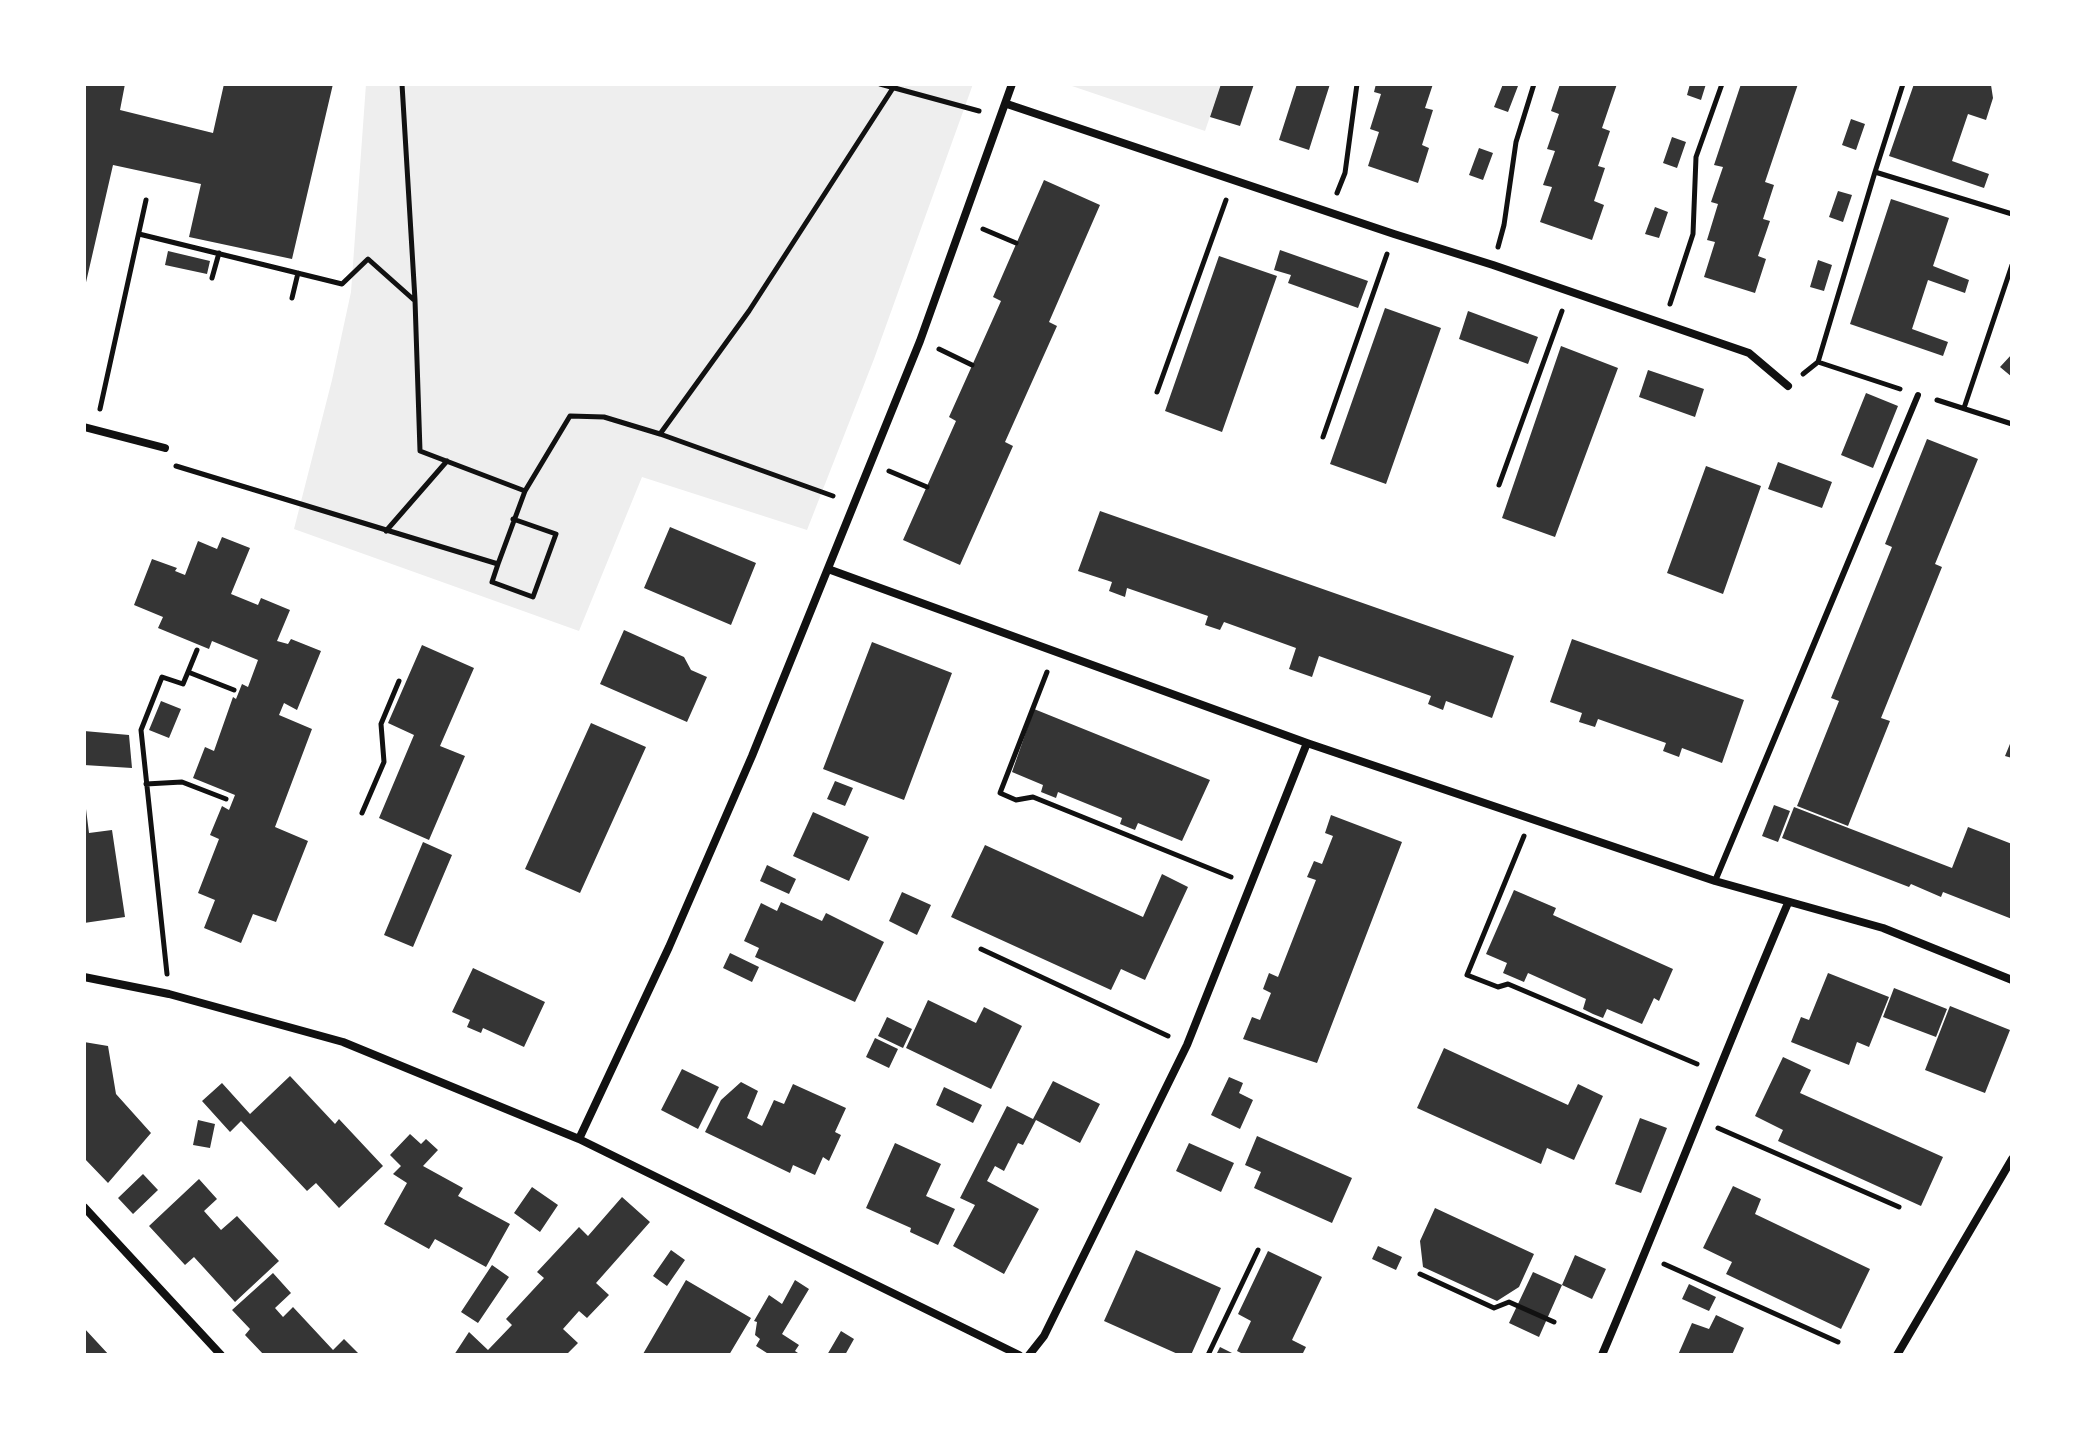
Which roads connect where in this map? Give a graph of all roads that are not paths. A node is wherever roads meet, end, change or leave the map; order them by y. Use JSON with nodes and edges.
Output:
{"nodes":[{"id":1,"x":1012,"y":84,"type":"edge"},
{"id":2,"x":1007,"y":104,"type":"junction"},
{"id":3,"x":1788,"y":386,"type":"dead end"},
{"id":4,"x":1918,"y":395,"type":"dead end"},
{"id":5,"x":84,"y":427,"type":"edge"},
{"id":6,"x":165,"y":448,"type":"road end"},
{"id":7,"x":828,"y":569,"type":"junction"},
{"id":8,"x":1307,"y":743,"type":"junction"},
{"id":9,"x":1715,"y":881,"type":"junction"},
{"id":10,"x":1788,"y":903,"type":"junction"},
{"id":11,"x":84,"y":977,"type":"edge"},
{"id":12,"x":2012,"y":980,"type":"edge"},
{"id":13,"x":579,"y":1139,"type":"junction"},
{"id":14,"x":2012,"y":1159,"type":"edge"},
{"id":15,"x":84,"y":1207,"type":"edge"},
{"id":16,"x":221,"y":1355,"type":"edge"},
{"id":17,"x":1019,"y":1355,"type":"edge"},
{"id":18,"x":1029,"y":1355,"type":"edge"},
{"id":19,"x":1602,"y":1355,"type":"edge"},
{"id":20,"x":1897,"y":1355,"type":"edge"}],
"edges":[{"from":1,"to":2,"type":"street"},
{"from":2,"to":3,"type":"street"},
{"from":2,"to":7,"type":"street"},
{"from":4,"to":9,"type":"lane"},
{"from":5,"to":6,"type":"street"},
{"from":7,"to":8,"type":"street"},
{"from":7,"to":13,"type":"street"},
{"from":8,"to":9,"type":"street"},
{"from":8,"to":18,"type":"street"},
{"from":9,"to":10,"type":"street"},
{"from":10,"to":12,"type":"street"},
{"from":10,"to":19,"type":"street"},
{"from":11,"to":13,"type":"street"},
{"from":13,"to":17,"type":"street"},
{"from":14,"to":20,"type":"street"},
{"from":15,"to":16,"type":"street"}]}
